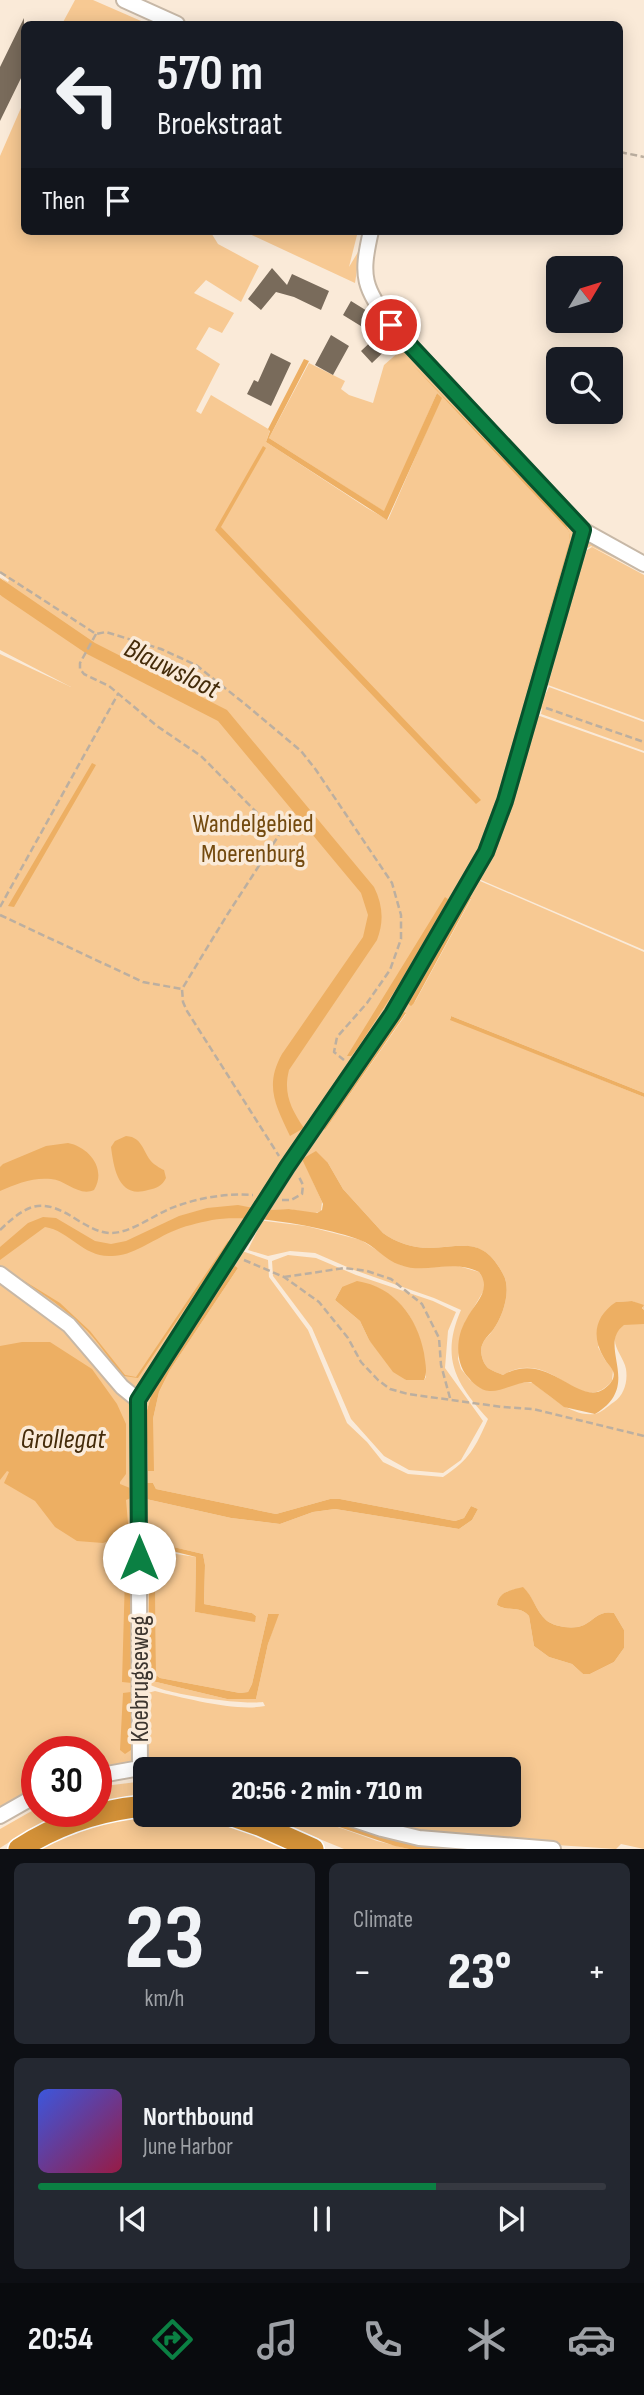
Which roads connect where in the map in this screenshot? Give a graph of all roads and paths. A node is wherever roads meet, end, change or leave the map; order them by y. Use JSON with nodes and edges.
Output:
{"nodes":[{"id":1,"x":124,"y":0,"type":"edge"},
{"id":2,"x":170,"y":21,"type":"edge"},
{"id":3,"x":623,"y":153,"type":"edge"},
{"id":4,"x":644,"y":157,"type":"edge"},
{"id":5,"x":370,"y":235,"type":"edge"},
{"id":6,"x":583,"y":530,"type":"junction"},
{"id":7,"x":644,"y":564,"type":"edge"},
{"id":8,"x":0,"y":572,"type":"edge"},
{"id":9,"x":96,"y":634,"type":"junction"},
{"id":10,"x":118,"y":694,"type":"junction"},
{"id":11,"x":533,"y":704,"type":"junction"},
{"id":12,"x":644,"y":742,"type":"edge"},
{"id":13,"x":0,"y":906,"type":"edge"},
{"id":14,"x":0,"y":915,"type":"edge"},
{"id":15,"x":183,"y":989,"type":"junction"},
{"id":16,"x":357,"y":1064,"type":"junction"},
{"id":17,"x":288,"y":1165,"type":"junction"},
{"id":18,"x":265,"y":1201,"type":"junction"},
{"id":19,"x":0,"y":1230,"type":"edge"},
{"id":20,"x":232,"y":1253,"type":"junction"},
{"id":21,"x":0,"y":1274,"type":"edge"},
{"id":22,"x":284,"y":1278,"type":"junction"},
{"id":23,"x":450,"y":1398,"type":"junction"},
{"id":24,"x":138,"y":1400,"type":"junction"},
{"id":25,"x":644,"y":1436,"type":"edge"},
{"id":26,"x":140,"y":1757,"type":"edge"},
{"id":27,"x":133,"y":1769,"type":"edge"},
{"id":28,"x":112,"y":1773,"type":"edge"},
{"id":29,"x":21,"y":1804,"type":"edge"},
{"id":30,"x":133,"y":1807,"type":"edge"},
{"id":31,"x":0,"y":1816,"type":"edge"},
{"id":32,"x":264,"y":1827,"type":"edge"},
{"id":33,"x":376,"y":1827,"type":"edge"},
{"id":34,"x":19,"y":1849,"type":"edge"},
{"id":35,"x":313,"y":1849,"type":"edge"},
{"id":36,"x":553,"y":1849,"type":"edge"}],
"edges":[{"from":1,"to":2,"type":"street"},
{"from":3,"to":4,"type":"path"},
{"from":5,"to":6,"type":"street"},
{"from":6,"to":7,"type":"street"},
{"from":6,"to":11,"type":"street"},
{"from":8,"to":9,"type":"path"},
{"from":9,"to":10,"type":"path"},
{"from":9,"to":16,"type":"path"},
{"from":10,"to":13,"type":"path"},
{"from":10,"to":15,"type":"path"},
{"from":11,"to":12,"type":"path"},
{"from":11,"to":16,"type":"street"},
{"from":14,"to":15,"type":"path"},
{"from":15,"to":17,"type":"path"},
{"from":16,"to":17,"type":"street"},
{"from":17,"to":18,"type":"street"},
{"from":17,"to":18,"type":"path"},
{"from":18,"to":19,"type":"path"},
{"from":18,"to":20,"type":"street"},
{"from":20,"to":22,"type":"path"},
{"from":20,"to":24,"type":"street"},
{"from":21,"to":24,"type":"street"},
{"from":22,"to":23,"type":"path"},
{"from":22,"to":23,"type":"path"},
{"from":23,"to":25,"type":"path"},
{"from":24,"to":26,"type":"street","name":"Koebrugseweg"},
{"from":27,"to":28,"type":"street"},
{"from":29,"to":31,"type":"street"},
{"from":30,"to":34,"type":"highway"},
{"from":32,"to":35,"type":"highway"},
{"from":33,"to":36,"type":"street"}]}
